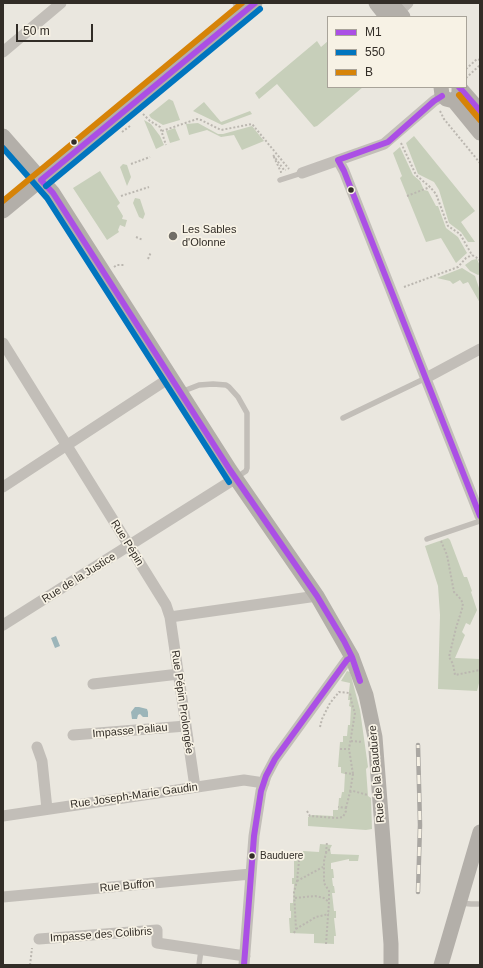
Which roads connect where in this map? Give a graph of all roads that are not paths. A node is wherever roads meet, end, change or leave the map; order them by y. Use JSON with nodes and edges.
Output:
{"nodes":[{"id":1,"x":61,"y":3,"type":"edge"},
{"id":2,"x":376,"y":3,"type":"edge"},
{"id":3,"x":246,"y":6,"type":"edge"},
{"id":4,"x":397,"y":11,"type":"edge"},
{"id":5,"x":3,"y":52,"type":"edge"},
{"id":6,"x":447,"y":95,"type":"edge"},
{"id":7,"x":480,"y":111,"type":"edge"},
{"id":8,"x":480,"y":133,"type":"edge"},
{"id":9,"x":3,"y":136,"type":"edge"},
{"id":10,"x":338,"y":160,"type":"junction"},
{"id":11,"x":298,"y":174,"type":"joint"},
{"id":12,"x":41,"y":180,"type":"junction"},
{"id":13,"x":280,"y":180,"type":"dead end"},
{"id":14,"x":3,"y":211,"type":"edge"},
{"id":15,"x":3,"y":343,"type":"edge"},
{"id":16,"x":480,"y":349,"type":"edge"},
{"id":17,"x":171,"y":377,"type":"junction"},
{"id":18,"x":426,"y":378,"type":"junction"},
{"id":19,"x":181,"y":392,"type":"junction"},
{"id":20,"x":343,"y":418,"type":"dead end"},
{"id":21,"x":66,"y":446,"type":"junction"},
{"id":22,"x":236,"y":478,"type":"junction"},
{"id":23,"x":3,"y":487,"type":"edge"},
{"id":24,"x":480,"y":516,"type":"edge"},
{"id":25,"x":480,"y":521,"type":"edge"},
{"id":26,"x":427,"y":539,"type":"dead end"},
{"id":27,"x":129,"y":546,"type":"junction"},
{"id":28,"x":317,"y":596,"type":"junction"},
{"id":29,"x":170,"y":617,"type":"junction"},
{"id":30,"x":3,"y":625,"type":"edge"},
{"id":31,"x":352,"y":657,"type":"junction"},
{"id":32,"x":179,"y":674,"type":"junction"},
{"id":33,"x":93,"y":684,"type":"dead end"},
{"id":34,"x":186,"y":726,"type":"junction"},
{"id":35,"x":73,"y":735,"type":"dead end"},
{"id":36,"x":37,"y":747,"type":"dead end"},
{"id":37,"x":264,"y":783,"type":"junction"},
{"id":38,"x":194,"y":788,"type":"junction"},
{"id":39,"x":48,"y":809,"type":"junction"},
{"id":40,"x":3,"y":816,"type":"edge"},
{"id":41,"x":480,"y":832,"type":"edge"},
{"id":42,"x":251,"y":874,"type":"junction"},
{"id":43,"x":3,"y":898,"type":"edge"},
{"id":44,"x":460,"y":902,"type":"junction"},
{"id":45,"x":478,"y":904,"type":"dead end"},
{"id":46,"x":39,"y":939,"type":"road end"},
{"id":47,"x":201,"y":950,"type":"junction"},
{"id":48,"x":245,"y":961,"type":"edge"},
{"id":49,"x":199,"y":965,"type":"edge"},
{"id":50,"x":391,"y":965,"type":"edge"},
{"id":51,"x":441,"y":965,"type":"edge"}],
"edges":[{"from":1,"to":5,"type":"street"},
{"from":2,"to":4,"type":"street"},
{"from":3,"to":12,"type":"street"},
{"from":6,"to":7,"type":"street"},
{"from":6,"to":8,"type":"street"},
{"from":6,"to":10,"type":"street"},
{"from":9,"to":12,"type":"street","name":"Rue de la Bauduère"},
{"from":10,"to":11,"type":"street"},
{"from":10,"to":18,"type":"street"},
{"from":11,"to":13,"type":"lane"},
{"from":12,"to":14,"type":"street"},
{"from":12,"to":17,"type":"street","name":"Rue de la Bauduère"},
{"from":15,"to":21,"type":"street","name":"Rue Pépin"},
{"from":16,"to":18,"type":"street"},
{"from":17,"to":19,"type":"street","name":"Rue de la Bauduère"},
{"from":17,"to":21,"type":"street"},
{"from":18,"to":20,"type":"lane"},
{"from":18,"to":24,"type":"street"},
{"from":19,"to":22,"type":"street","name":"Rue de la Bauduère"},
{"from":19,"to":22,"type":"lane"},
{"from":21,"to":23,"type":"street"},
{"from":21,"to":27,"type":"street","name":"Rue Pépin"},
{"from":22,"to":27,"type":"street","name":"Rue de la Justice"},
{"from":22,"to":28,"type":"street","name":"Rue de la Bauduère"},
{"from":25,"to":26,"type":"lane"},
{"from":27,"to":29,"type":"street","name":"Rue Pépin"},
{"from":27,"to":30,"type":"street","name":"Rue de la Justice"},
{"from":28,"to":29,"type":"street"},
{"from":28,"to":31,"type":"street","name":"Rue de la Bauduère"},
{"from":29,"to":32,"type":"street","name":"Rue Pépin Prolongée"},
{"from":31,"to":37,"type":"street"},
{"from":31,"to":50,"type":"street","name":"Rue de la Bauduère"},
{"from":32,"to":33,"type":"street"},
{"from":32,"to":34,"type":"street","name":"Rue Pépin Prolongée"},
{"from":34,"to":35,"type":"street","name":"Impasse Paliau"},
{"from":34,"to":38,"type":"street","name":"Rue Pépin Prolongée"},
{"from":36,"to":39,"type":"street"},
{"from":37,"to":38,"type":"street","name":"Rue Joseph-Marie Gaudin"},
{"from":37,"to":42,"type":"street"},
{"from":38,"to":39,"type":"street","name":"Rue Joseph-Marie Gaudin"},
{"from":39,"to":40,"type":"street","name":"Rue Joseph-Marie Gaudin"},
{"from":41,"to":44,"type":"street"},
{"from":42,"to":43,"type":"street","name":"Rue Buffon"},
{"from":42,"to":48,"type":"street"},
{"from":44,"to":45,"type":"lane"},
{"from":44,"to":51,"type":"street"},
{"from":46,"to":47,"type":"street","name":"Impasse des Colibris"},
{"from":47,"to":48,"type":"street","name":"Impasse des Colibris"},
{"from":47,"to":49,"type":"lane"}]}
